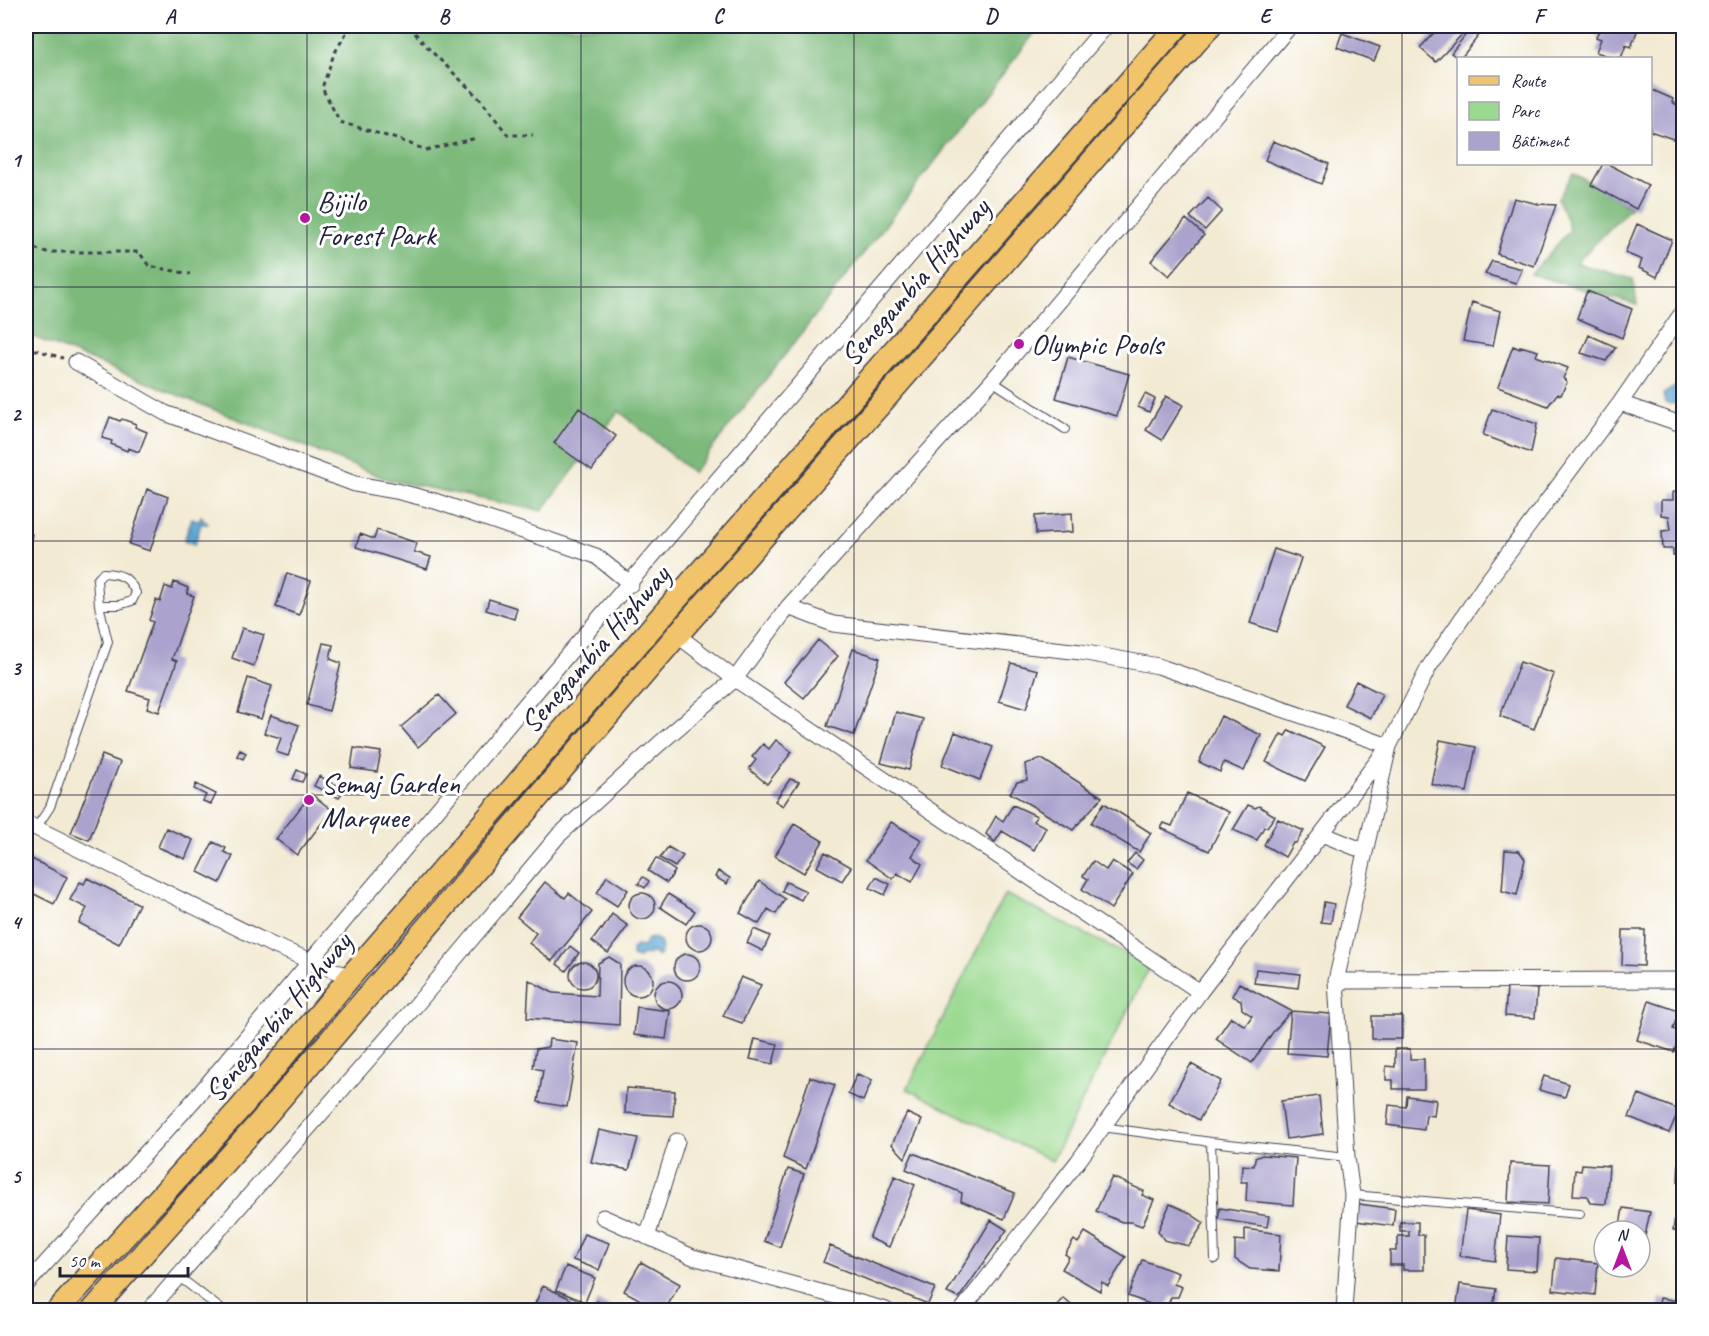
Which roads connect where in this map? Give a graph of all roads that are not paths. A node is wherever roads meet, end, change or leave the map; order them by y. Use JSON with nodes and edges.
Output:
{"nodes":[{"id":1,"x":1106,"y":26,"type":"edge"},
{"id":2,"x":1178,"y":26,"type":"edge"},
{"id":3,"x":1210,"y":26,"type":"edge"},
{"id":4,"x":1290,"y":26,"type":"edge"},
{"id":5,"x":1683,"y":310,"type":"edge"},
{"id":6,"x":76,"y":362,"type":"road end"},
{"id":7,"x":992,"y":381,"type":"junction"},
{"id":8,"x":1620,"y":403,"type":"junction"},
{"id":9,"x":1683,"y":425,"type":"edge"},
{"id":10,"x":1065,"y":429,"type":"dead end"},
{"id":11,"x":631,"y":584,"type":"junction"},
{"id":12,"x":99,"y":605,"type":"junction"},
{"id":13,"x":788,"y":607,"type":"junction"},
{"id":14,"x":677,"y":634,"type":"junction"},
{"id":15,"x":735,"y":679,"type":"junction"},
{"id":16,"x":1389,"y":746,"type":"junction"},
{"id":17,"x":31,"y":826,"type":"edge"},
{"id":18,"x":1322,"y":834,"type":"junction"},
{"id":19,"x":1364,"y":851,"type":"junction"},
{"id":20,"x":310,"y":961,"type":"junction"},
{"id":21,"x":350,"y":977,"type":"junction"},
{"id":22,"x":1683,"y":980,"type":"edge"},
{"id":23,"x":1336,"y":981,"type":"junction"},
{"id":24,"x":1200,"y":992,"type":"junction"},
{"id":25,"x":1101,"y":1127,"type":"junction"},
{"id":26,"x":677,"y":1141,"type":"dead end"},
{"id":27,"x":1211,"y":1142,"type":"junction"},
{"id":28,"x":1347,"y":1157,"type":"junction"},
{"id":29,"x":1352,"y":1195,"type":"junction"},
{"id":30,"x":1580,"y":1214,"type":"dead end"},
{"id":31,"x":603,"y":1217,"type":"dead end"},
{"id":32,"x":647,"y":1237,"type":"junction"},
{"id":33,"x":1215,"y":1259,"type":"dead end"},
{"id":34,"x":178,"y":1276,"type":"junction"},
{"id":35,"x":26,"y":1285,"type":"edge"},
{"id":36,"x":58,"y":1311,"type":"edge"},
{"id":37,"x":93,"y":1311,"type":"edge"},
{"id":38,"x":149,"y":1311,"type":"edge"},
{"id":39,"x":222,"y":1311,"type":"edge"},
{"id":40,"x":886,"y":1311,"type":"edge"},
{"id":41,"x":962,"y":1311,"type":"edge"},
{"id":42,"x":1344,"y":1311,"type":"edge"}],
"edges":[{"from":1,"to":11,"type":"street"},
{"from":2,"to":21,"type":"main road","name":"Senegambia Highway"},
{"from":3,"to":14,"type":"main road","name":"Senegambia Highway"},
{"from":4,"to":7,"type":"street"},
{"from":5,"to":8,"type":"street"},
{"from":6,"to":11,"type":"street"},
{"from":7,"to":10,"type":"lane"},
{"from":7,"to":13,"type":"street"},
{"from":8,"to":9,"type":"street"},
{"from":8,"to":16,"type":"street"},
{"from":11,"to":20,"type":"street"},
{"from":12,"to":12,"type":"lane"},
{"from":12,"to":17,"type":"lane"},
{"from":13,"to":15,"type":"street"},
{"from":13,"to":16,"type":"street"},
{"from":14,"to":15,"type":"street"},
{"from":14,"to":37,"type":"main road","name":"Senegambia Highway"},
{"from":15,"to":24,"type":"street"},
{"from":15,"to":34,"type":"street"},
{"from":16,"to":18,"type":"street"},
{"from":16,"to":19,"type":"street"},
{"from":17,"to":20,"type":"street"},
{"from":18,"to":19,"type":"street"},
{"from":18,"to":24,"type":"street"},
{"from":19,"to":23,"type":"street"},
{"from":20,"to":21,"type":"street"},
{"from":20,"to":35,"type":"street"},
{"from":21,"to":36,"type":"main road","name":"Senegambia Highway"},
{"from":22,"to":23,"type":"street"},
{"from":23,"to":28,"type":"street"},
{"from":24,"to":25,"type":"street"},
{"from":25,"to":27,"type":"lane"},
{"from":25,"to":41,"type":"street"},
{"from":26,"to":32,"type":"street"},
{"from":27,"to":28,"type":"lane"},
{"from":27,"to":33,"type":"lane"},
{"from":28,"to":29,"type":"street"},
{"from":29,"to":30,"type":"lane"},
{"from":29,"to":42,"type":"street"},
{"from":31,"to":32,"type":"street"},
{"from":32,"to":40,"type":"street"},
{"from":34,"to":38,"type":"street"},
{"from":34,"to":39,"type":"lane"}]}
